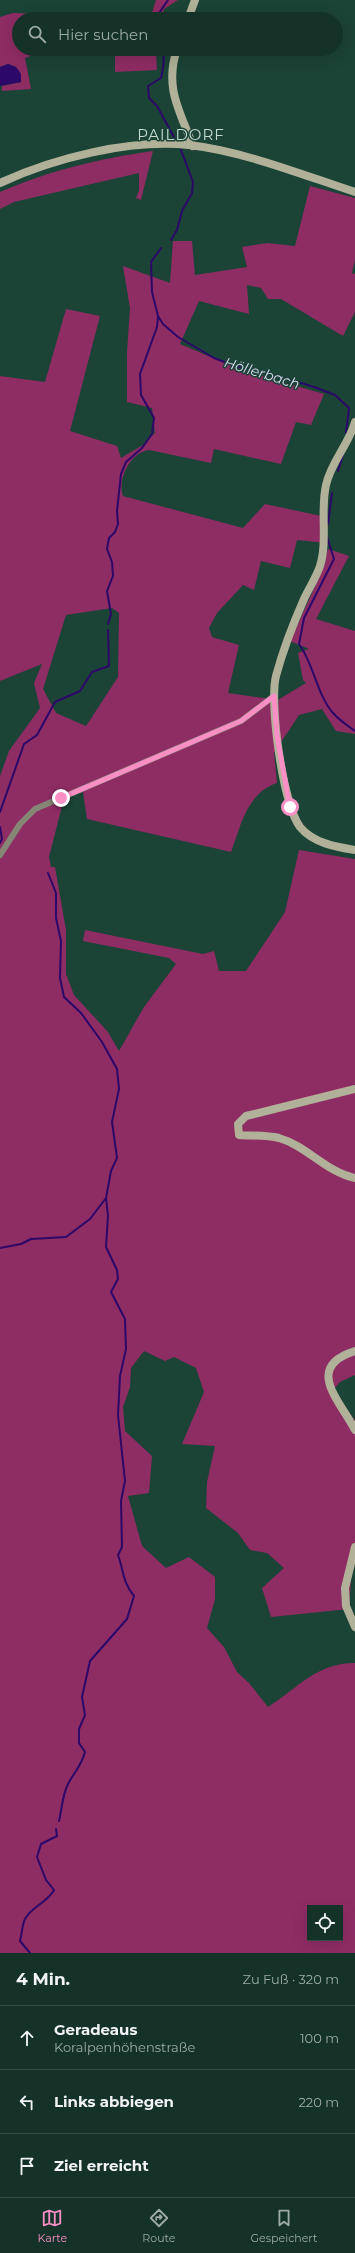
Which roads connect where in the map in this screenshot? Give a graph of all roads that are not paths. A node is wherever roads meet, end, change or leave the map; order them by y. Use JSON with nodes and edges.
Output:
{"nodes":[{"id":1,"x":195,"y":0,"type":"edge"},
{"id":2,"x":191,"y":12,"type":"edge"},
{"id":3,"x":176,"y":56,"type":"edge"},
{"id":4,"x":193,"y":146,"type":"junction"},
{"id":5,"x":0,"y":183,"type":"edge"},
{"id":6,"x":355,"y":192,"type":"edge"},
{"id":7,"x":355,"y":422,"type":"edge"},
{"id":8,"x":274,"y":696,"type":"junction"},
{"id":9,"x":355,"y":850,"type":"edge"},
{"id":10,"x":0,"y":855,"type":"edge"},
{"id":11,"x":355,"y":1089,"type":"edge"},
{"id":12,"x":355,"y":1178,"type":"edge"},
{"id":13,"x":355,"y":1351,"type":"edge"},
{"id":14,"x":355,"y":1430,"type":"edge"},
{"id":15,"x":355,"y":1547,"type":"edge"},
{"id":16,"x":355,"y":1627,"type":"edge"}],
"edges":[{"from":1,"to":2,"type":"street"},
{"from":3,"to":4,"type":"street"},
{"from":4,"to":5,"type":"street"},
{"from":4,"to":6,"type":"street"},
{"from":7,"to":8,"type":"street"},
{"from":8,"to":9,"type":"street"},
{"from":8,"to":10,"type":"street"},
{"from":11,"to":12,"type":"street"},
{"from":13,"to":14,"type":"street"},
{"from":15,"to":16,"type":"street"}]}
